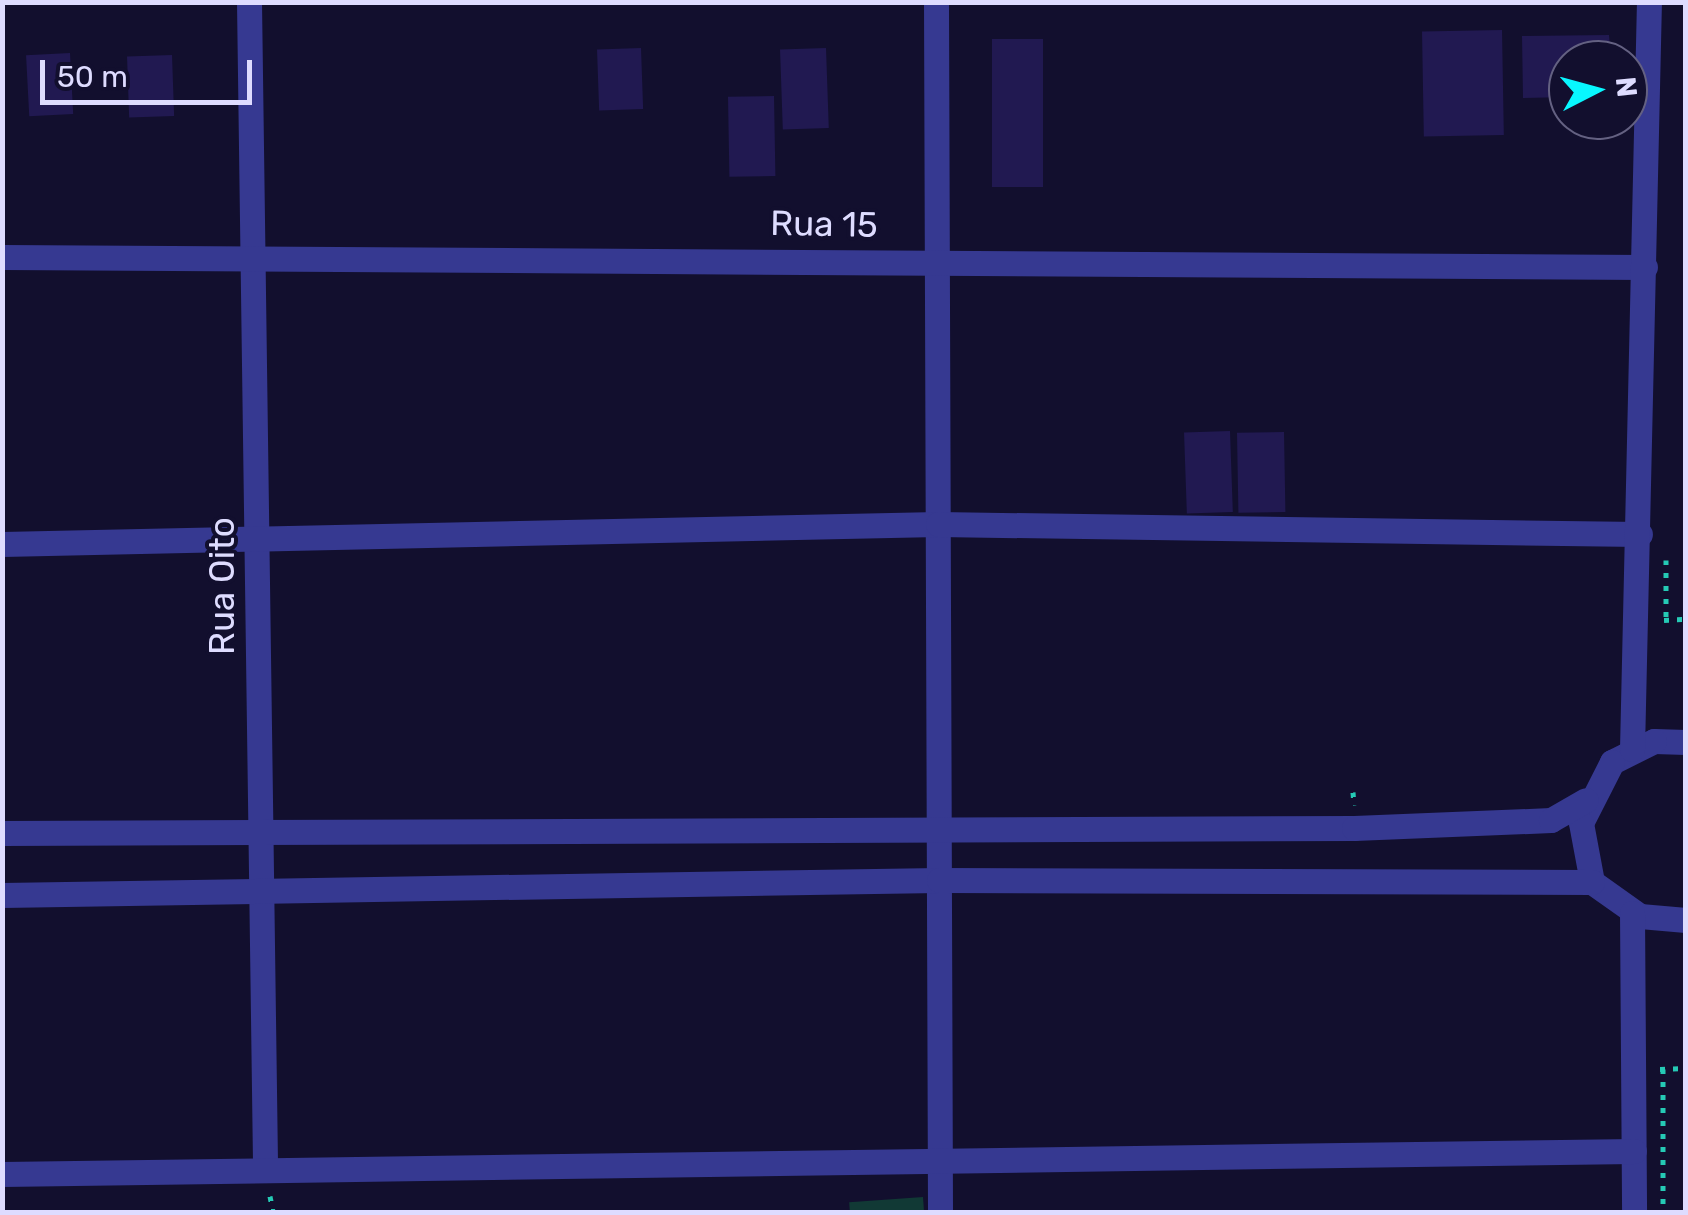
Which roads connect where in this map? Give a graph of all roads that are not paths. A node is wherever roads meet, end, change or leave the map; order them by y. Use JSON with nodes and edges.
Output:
{"nodes":[{"id":1,"x":249,"y":2,"type":"edge"},
{"id":2,"x":936,"y":2,"type":"edge"},
{"id":3,"x":1649,"y":2,"type":"edge"},
{"id":4,"x":249,"y":254,"type":"junction"},
{"id":5,"x":2,"y":257,"type":"edge"},
{"id":6,"x":937,"y":260,"type":"junction"},
{"id":7,"x":1645,"y":267,"type":"junction"},
{"id":8,"x":938,"y":524,"type":"junction"},
{"id":9,"x":1640,"y":534,"type":"junction"},
{"id":10,"x":2,"y":544,"type":"edge"},
{"id":11,"x":258,"y":545,"type":"junction"},
{"id":12,"x":1686,"y":742,"type":"edge"},
{"id":13,"x":1632,"y":748,"type":"junction"},
{"id":14,"x":1586,"y":800,"type":"junction"},
{"id":15,"x":939,"y":829,"type":"junction"},
{"id":16,"x":258,"y":832,"type":"junction"},
{"id":17,"x":2,"y":833,"type":"edge"},
{"id":18,"x":939,"y":880,"type":"junction"},
{"id":19,"x":1592,"y":882,"type":"junction"},
{"id":20,"x":2,"y":894,"type":"edge"},
{"id":21,"x":260,"y":894,"type":"junction"},
{"id":22,"x":1632,"y":913,"type":"junction"},
{"id":23,"x":1686,"y":920,"type":"edge"},
{"id":24,"x":1634,"y":1151,"type":"junction"},
{"id":25,"x":940,"y":1161,"type":"junction"},
{"id":26,"x":266,"y":1168,"type":"junction"},
{"id":27,"x":2,"y":1174,"type":"edge"},
{"id":28,"x":940,"y":1212,"type":"edge"},
{"id":29,"x":1634,"y":1212,"type":"edge"}],
"edges":[{"from":1,"to":4,"type":"street","name":"Rua Oito"},
{"from":2,"to":6,"type":"street"},
{"from":3,"to":7,"type":"street"},
{"from":4,"to":5,"type":"street","name":"Rua 15"},
{"from":4,"to":6,"type":"street","name":"Rua 15"},
{"from":4,"to":11,"type":"street","name":"Rua Oito"},
{"from":6,"to":7,"type":"street","name":"Rua 15"},
{"from":6,"to":8,"type":"street"},
{"from":7,"to":9,"type":"street"},
{"from":8,"to":9,"type":"street"},
{"from":8,"to":11,"type":"street"},
{"from":8,"to":15,"type":"street"},
{"from":9,"to":13,"type":"street"},
{"from":10,"to":11,"type":"street"},
{"from":11,"to":16,"type":"street","name":"Rua Oito"},
{"from":12,"to":13,"type":"street"},
{"from":13,"to":14,"type":"street"},
{"from":14,"to":15,"type":"street"},
{"from":14,"to":19,"type":"street"},
{"from":15,"to":16,"type":"street"},
{"from":15,"to":18,"type":"street"},
{"from":16,"to":17,"type":"street"},
{"from":16,"to":21,"type":"street","name":"Rua Oito"},
{"from":18,"to":19,"type":"street"},
{"from":18,"to":21,"type":"street"},
{"from":18,"to":25,"type":"street"},
{"from":19,"to":22,"type":"street"},
{"from":20,"to":21,"type":"street"},
{"from":21,"to":26,"type":"street","name":"Rua Oito"},
{"from":22,"to":23,"type":"street"},
{"from":22,"to":24,"type":"street"},
{"from":24,"to":25,"type":"street"},
{"from":24,"to":29,"type":"street"},
{"from":25,"to":26,"type":"street"},
{"from":25,"to":28,"type":"street"},
{"from":26,"to":27,"type":"street"}]}
